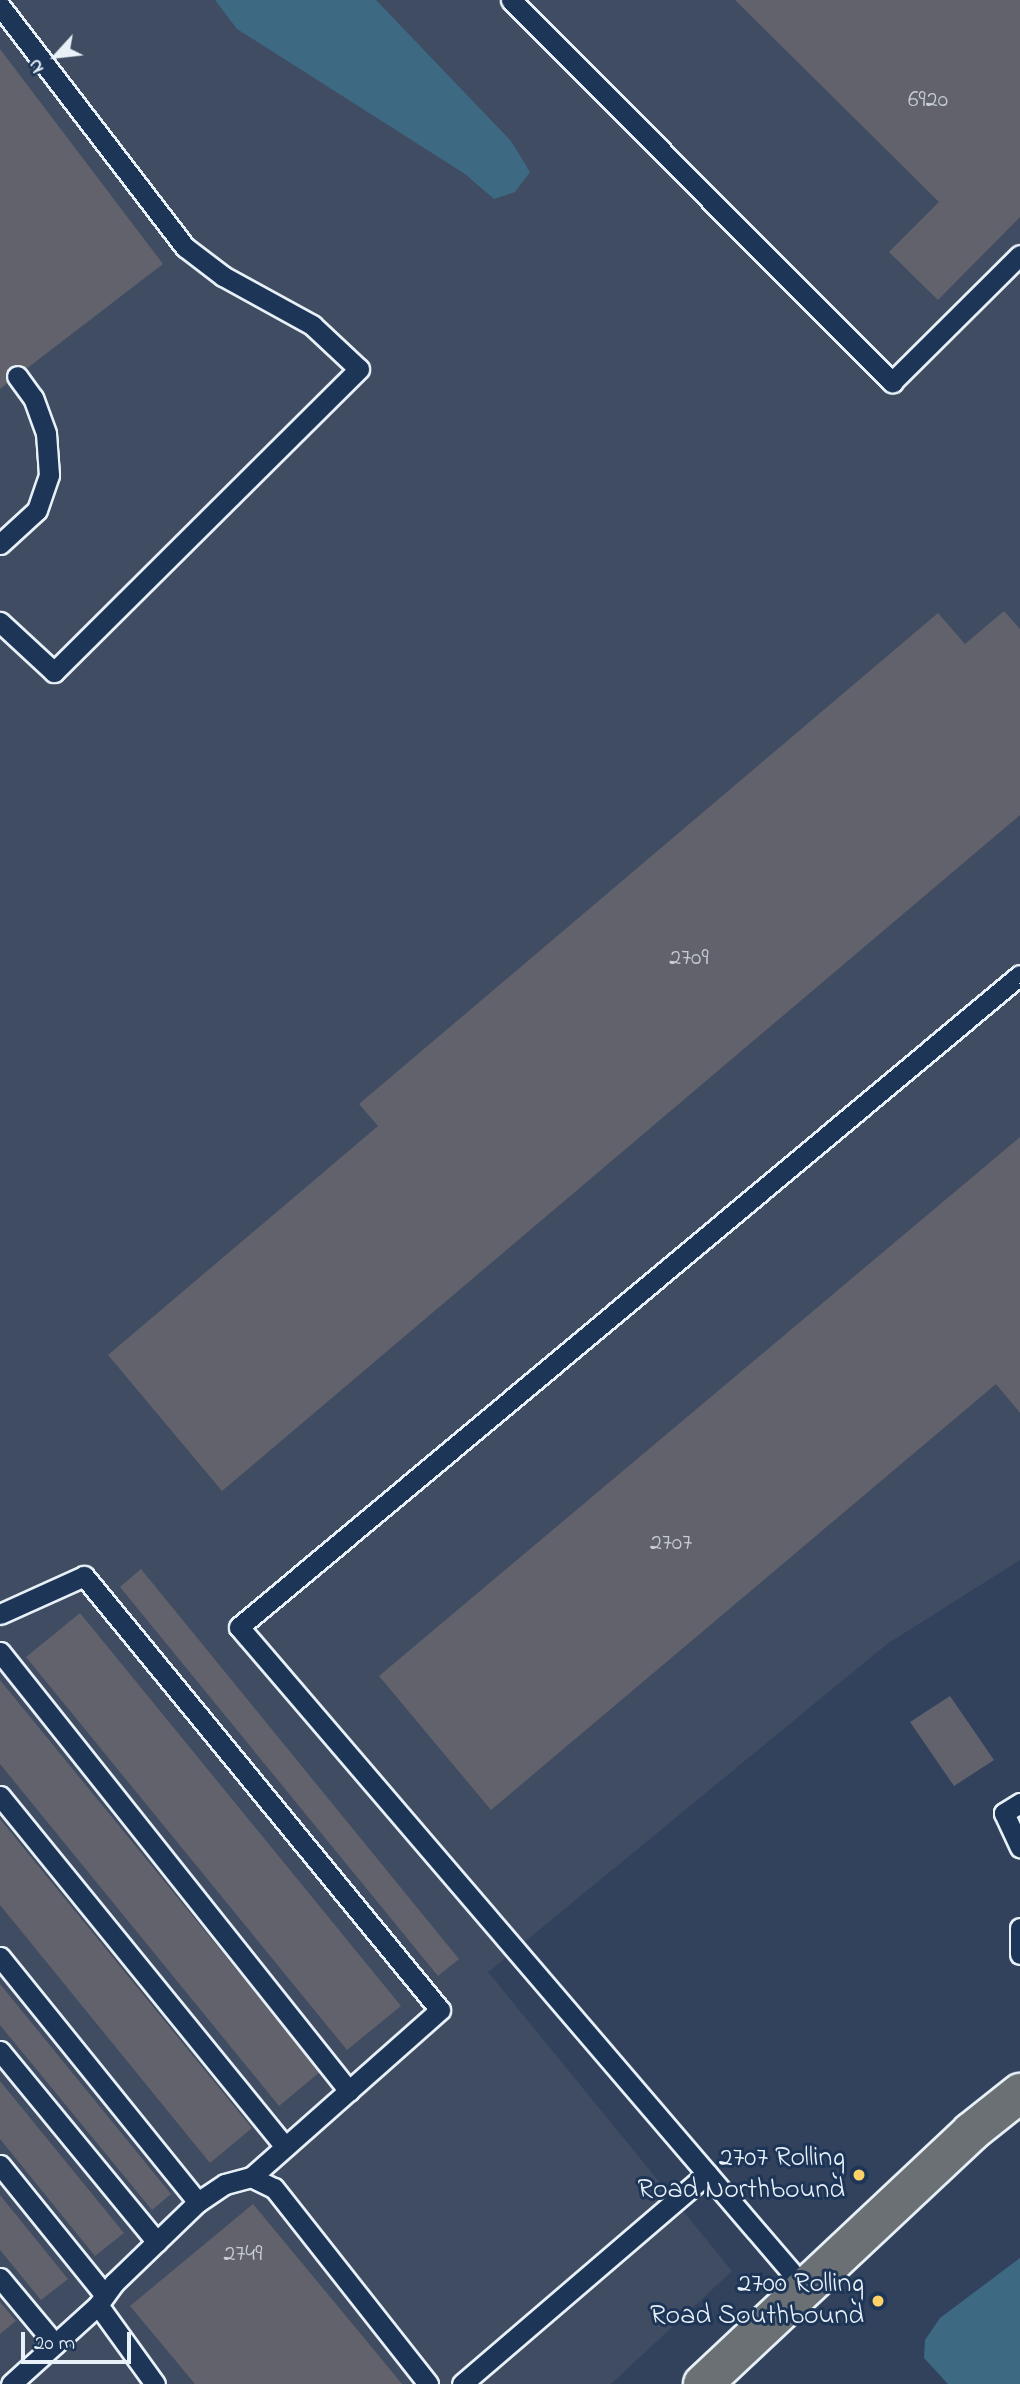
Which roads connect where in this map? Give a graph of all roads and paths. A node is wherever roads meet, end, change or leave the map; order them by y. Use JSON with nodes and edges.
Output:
{"nodes":[{"id":1,"x":511,"y":0,"type":"edge"},
{"id":2,"x":0,"y":6,"type":"edge"},
{"id":3,"x":1020,"y":255,"type":"edge"},
{"id":4,"x":17,"y":376,"type":"dead end"},
{"id":5,"x":0,"y":544,"type":"edge"},
{"id":6,"x":0,"y":622,"type":"edge"},
{"id":7,"x":1020,"y":975,"type":"edge"},
{"id":8,"x":0,"y":1614,"type":"edge"},
{"id":9,"x":0,"y":1652,"type":"edge"},
{"id":10,"x":0,"y":1796,"type":"edge"},
{"id":11,"x":1020,"y":1803,"type":"edge"},
{"id":12,"x":1020,"y":1847,"type":"edge"},
{"id":13,"x":1020,"y":1928,"type":"edge"},
{"id":14,"x":1020,"y":1954,"type":"edge"},
{"id":15,"x":0,"y":1957,"type":"edge"},
{"id":16,"x":0,"y":2050,"type":"edge"},
{"id":17,"x":349,"y":2091,"type":"junction"},
{"id":18,"x":1020,"y":2093,"type":"edge"},
{"id":19,"x":285,"y":2147,"type":"junction"},
{"id":20,"x":0,"y":2165,"type":"edge"},
{"id":21,"x":707,"y":2174,"type":"junction"},
{"id":22,"x":250,"y":2177,"type":"junction"},
{"id":23,"x":198,"y":2202,"type":"junction"},
{"id":24,"x":157,"y":2242,"type":"junction"},
{"id":25,"x":0,"y":2278,"type":"edge"},
{"id":26,"x":805,"y":2288,"type":"junction"},
{"id":27,"x":101,"y":2300,"type":"junction"},
{"id":28,"x":55,"y":2344,"type":"junction"},
{"id":29,"x":11,"y":2384,"type":"edge"},
{"id":30,"x":155,"y":2384,"type":"edge"},
{"id":31,"x":428,"y":2384,"type":"edge"},
{"id":32,"x":462,"y":2384,"type":"edge"},
{"id":33,"x":703,"y":2384,"type":"edge"}],
"edges":[{"from":1,"to":3,"type":"lane"},
{"from":2,"to":6,"type":"lane"},
{"from":4,"to":5,"type":"lane"},
{"from":7,"to":21,"type":"lane"},
{"from":8,"to":17,"type":"lane"},
{"from":9,"to":17,"type":"lane"},
{"from":10,"to":19,"type":"lane"},
{"from":11,"to":12,"type":"lane"},
{"from":13,"to":14,"type":"lane"},
{"from":15,"to":23,"type":"lane"},
{"from":16,"to":24,"type":"lane"},
{"from":17,"to":19,"type":"lane"},
{"from":18,"to":26,"type":"main road"},
{"from":19,"to":22,"type":"lane"},
{"from":20,"to":27,"type":"lane"},
{"from":21,"to":26,"type":"lane"},
{"from":21,"to":32,"type":"lane"},
{"from":22,"to":23,"type":"lane"},
{"from":22,"to":31,"type":"lane"},
{"from":23,"to":24,"type":"lane"},
{"from":24,"to":27,"type":"lane"},
{"from":25,"to":28,"type":"lane"},
{"from":26,"to":33,"type":"main road"},
{"from":27,"to":28,"type":"lane"},
{"from":27,"to":30,"type":"lane"},
{"from":28,"to":29,"type":"lane"}]}
